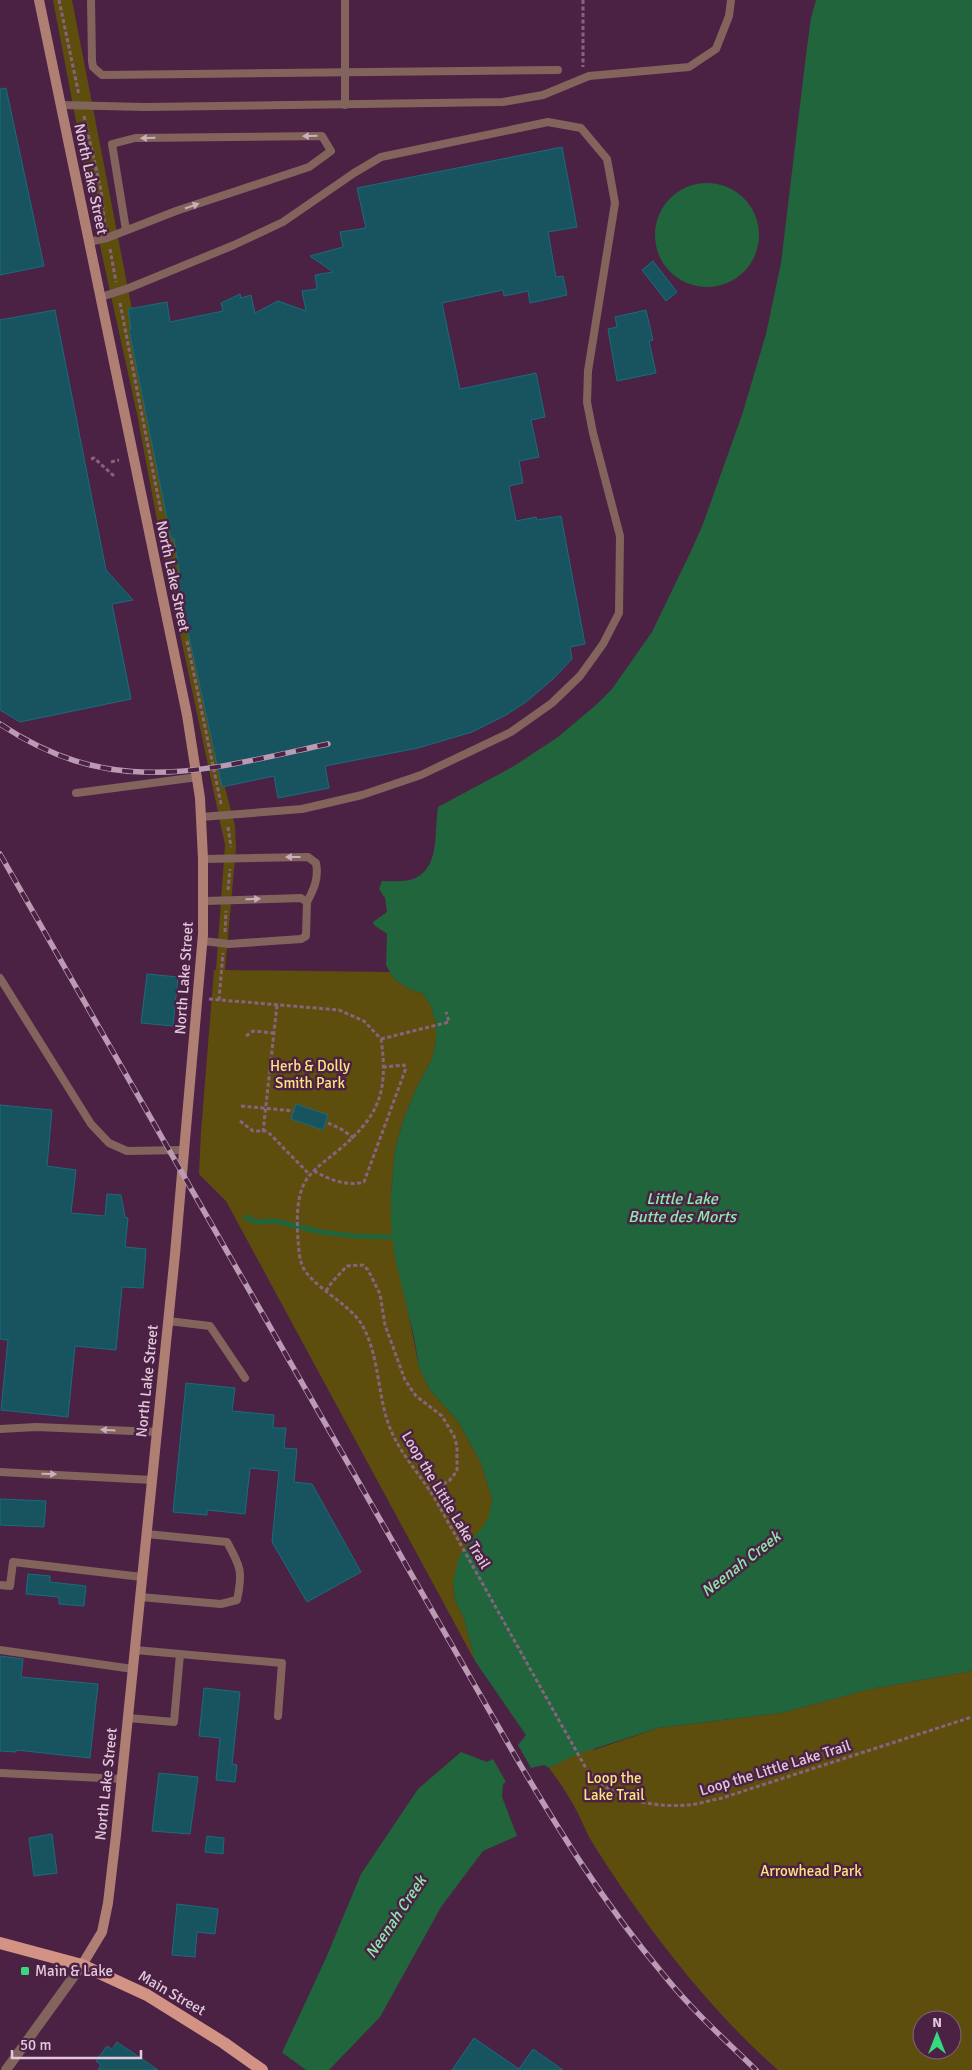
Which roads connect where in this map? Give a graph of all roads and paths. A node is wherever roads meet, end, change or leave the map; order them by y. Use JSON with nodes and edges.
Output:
{"nodes":[{"id":1,"x":33,"y":0,"type":"edge"},
{"id":2,"x":39,"y":0,"type":"edge"},
{"id":3,"x":91,"y":0,"type":"edge"},
{"id":4,"x":345,"y":0,"type":"edge"},
{"id":5,"x":583,"y":0,"type":"edge"},
{"id":6,"x":731,"y":0,"type":"edge"},
{"id":7,"x":42,"y":17,"type":"junction"},
{"id":8,"x":558,"y":70,"type":"dead end"},
{"id":9,"x":345,"y":72,"type":"junction"},
{"id":10,"x":584,"y":79,"type":"junction"},
{"id":11,"x":61,"y":105,"type":"junction"},
{"id":12,"x":345,"y":105,"type":"junction"},
{"id":13,"x":126,"y":230,"type":"junction"},
{"id":14,"x":89,"y":242,"type":"junction"},
{"id":15,"x":101,"y":296,"type":"junction"},
{"id":16,"x":90,"y":459,"type":"dead end"},
{"id":17,"x":119,"y":460,"type":"dead end"},
{"id":18,"x":111,"y":462,"type":"dead end"},
{"id":19,"x":114,"y":476,"type":"dead end"},
{"id":20,"x":198,"y":777,"type":"junction"},
{"id":21,"x":76,"y":793,"type":"dead end"},
{"id":22,"x":201,"y":817,"type":"junction"},
{"id":23,"x":203,"y":859,"type":"junction"},
{"id":24,"x":204,"y":901,"type":"junction"},
{"id":25,"x":307,"y":902,"type":"junction"},
{"id":26,"x":203,"y":941,"type":"junction"},
{"id":27,"x":0,"y":978,"type":"edge"},
{"id":28,"x":219,"y":1000,"type":"dead end"},
{"id":29,"x":277,"y":1005,"type":"junction"},
{"id":30,"x":446,"y":1012,"type":"dead end"},
{"id":31,"x":273,"y":1033,"type":"junction"},
{"id":32,"x":246,"y":1036,"type":"dead end"},
{"id":33,"x":381,"y":1039,"type":"junction"},
{"id":34,"x":384,"y":1067,"type":"junction"},
{"id":35,"x":241,"y":1106,"type":"dead end"},
{"id":36,"x":265,"y":1108,"type":"junction"},
{"id":37,"x":292,"y":1111,"type":"dead end"},
{"id":38,"x":240,"y":1121,"type":"dead end"},
{"id":39,"x":328,"y":1123,"type":"dead end"},
{"id":40,"x":262,"y":1132,"type":"junction"},
{"id":41,"x":354,"y":1138,"type":"junction"},
{"id":42,"x":184,"y":1150,"type":"junction"},
{"id":43,"x":314,"y":1171,"type":"junction"},
{"id":44,"x":310,"y":1175,"type":"junction"},
{"id":45,"x":326,"y":1291,"type":"junction"},
{"id":46,"x":168,"y":1321,"type":"junction"},
{"id":47,"x":245,"y":1378,"type":"dead end"},
{"id":48,"x":0,"y":1429,"type":"edge"},
{"id":49,"x":157,"y":1432,"type":"junction"},
{"id":50,"x":0,"y":1472,"type":"edge"},
{"id":51,"x":152,"y":1480,"type":"junction"},
{"id":52,"x":430,"y":1490,"type":"junction"},
{"id":53,"x":147,"y":1534,"type":"junction"},
{"id":54,"x":142,"y":1577,"type":"junction"},
{"id":55,"x":0,"y":1585,"type":"edge"},
{"id":56,"x":140,"y":1597,"type":"junction"},
{"id":57,"x":0,"y":1650,"type":"edge"},
{"id":58,"x":135,"y":1650,"type":"junction"},
{"id":59,"x":180,"y":1654,"type":"junction"},
{"id":60,"x":133,"y":1669,"type":"junction"},
{"id":61,"x":278,"y":1716,"type":"dead end"},
{"id":62,"x":972,"y":1717,"type":"edge"},
{"id":63,"x":128,"y":1718,"type":"junction"},
{"id":64,"x":0,"y":1773,"type":"edge"},
{"id":65,"x":122,"y":1779,"type":"junction"},
{"id":66,"x":0,"y":1942,"type":"edge"},
{"id":67,"x":82,"y":1965,"type":"junction"},
{"id":68,"x":6,"y":2070,"type":"edge"},
{"id":69,"x":261,"y":2070,"type":"edge"}],
"edges":[{"from":1,"to":7,"type":"main road"},
{"from":2,"to":7,"type":"main road","name":"North Lake Street"},
{"from":3,"to":9,"type":"lane"},
{"from":4,"to":9,"type":"lane"},
{"from":5,"to":10,"type":"path"},
{"from":6,"to":10,"type":"lane"},
{"from":7,"to":11,"type":"main road","name":"North Lake Street"},
{"from":8,"to":9,"type":"lane"},
{"from":9,"to":12,"type":"lane"},
{"from":10,"to":12,"type":"lane"},
{"from":11,"to":12,"type":"lane"},
{"from":11,"to":14,"type":"main road","name":"North Lake Street"},
{"from":13,"to":13,"type":"lane","one_way":true},
{"from":13,"to":14,"type":"lane"},
{"from":14,"to":15,"type":"main road","name":"North Lake Street"},
{"from":15,"to":20,"type":"main road","name":"North Lake Street"},
{"from":15,"to":22,"type":"lane"},
{"from":16,"to":19,"type":"path"},
{"from":17,"to":18,"type":"path"},
{"from":20,"to":21,"type":"lane"},
{"from":20,"to":22,"type":"main road","name":"North Lake Street"},
{"from":22,"to":23,"type":"main road","name":"North Lake Street"},
{"from":23,"to":24,"type":"main road","name":"North Lake Street"},
{"from":25,"to":23,"type":"lane","one_way":true},
{"from":24,"to":25,"type":"lane","one_way":true},
{"from":24,"to":26,"type":"main road","name":"North Lake Street"},
{"from":25,"to":26,"type":"lane"},
{"from":26,"to":42,"type":"main road","name":"North Lake Street"},
{"from":27,"to":42,"type":"lane"},
{"from":28,"to":29,"type":"path"},
{"from":29,"to":31,"type":"path"},
{"from":29,"to":33,"type":"path"},
{"from":30,"to":33,"type":"path"},
{"from":31,"to":32,"type":"path"},
{"from":31,"to":36,"type":"path"},
{"from":33,"to":34,"type":"path","name":"Loop the Little Lake Trail"},
{"from":34,"to":41,"type":"path","name":"Loop the Little Lake Trail"},
{"from":34,"to":43,"type":"path"},
{"from":35,"to":36,"type":"path"},
{"from":36,"to":37,"type":"path"},
{"from":36,"to":40,"type":"path"},
{"from":38,"to":40,"type":"path"},
{"from":39,"to":41,"type":"path"},
{"from":40,"to":44,"type":"path"},
{"from":41,"to":43,"type":"path","name":"Loop the Little Lake Trail"},
{"from":42,"to":46,"type":"main road","name":"North Lake Street"},
{"from":43,"to":44,"type":"path","name":"Loop the Little Lake Trail"},
{"from":44,"to":45,"type":"path","name":"Loop the Little Lake Trail"},
{"from":45,"to":52,"type":"path","name":"Loop the Little Lake Trail"},
{"from":45,"to":52,"type":"path"},
{"from":46,"to":47,"type":"lane"},
{"from":46,"to":49,"type":"main road","name":"North Lake Street"},
{"from":49,"to":48,"type":"lane","one_way":true},
{"from":49,"to":51,"type":"main road","name":"North Lake Street"},
{"from":50,"to":51,"type":"lane","one_way":true},
{"from":51,"to":53,"type":"main road","name":"North Lake Street"},
{"from":52,"to":62,"type":"path","name":"Loop the Little Lake Trail"},
{"from":53,"to":54,"type":"main road","name":"North Lake Street"},
{"from":53,"to":56,"type":"lane"},
{"from":54,"to":55,"type":"lane"},
{"from":54,"to":56,"type":"main road","name":"North Lake Street"},
{"from":56,"to":58,"type":"main road","name":"North Lake Street"},
{"from":57,"to":60,"type":"lane"},
{"from":58,"to":59,"type":"lane"},
{"from":58,"to":60,"type":"main road","name":"North Lake Street"},
{"from":59,"to":61,"type":"lane"},
{"from":59,"to":63,"type":"lane"},
{"from":60,"to":63,"type":"main road","name":"North Lake Street"},
{"from":63,"to":65,"type":"main road","name":"North Lake Street"},
{"from":64,"to":65,"type":"lane"},
{"from":65,"to":67,"type":"main road","name":"North Lake Street"},
{"from":66,"to":67,"type":"main road","name":"Main Street"},
{"from":67,"to":68,"type":"street"},
{"from":67,"to":69,"type":"main road","name":"Main Street"}]}
